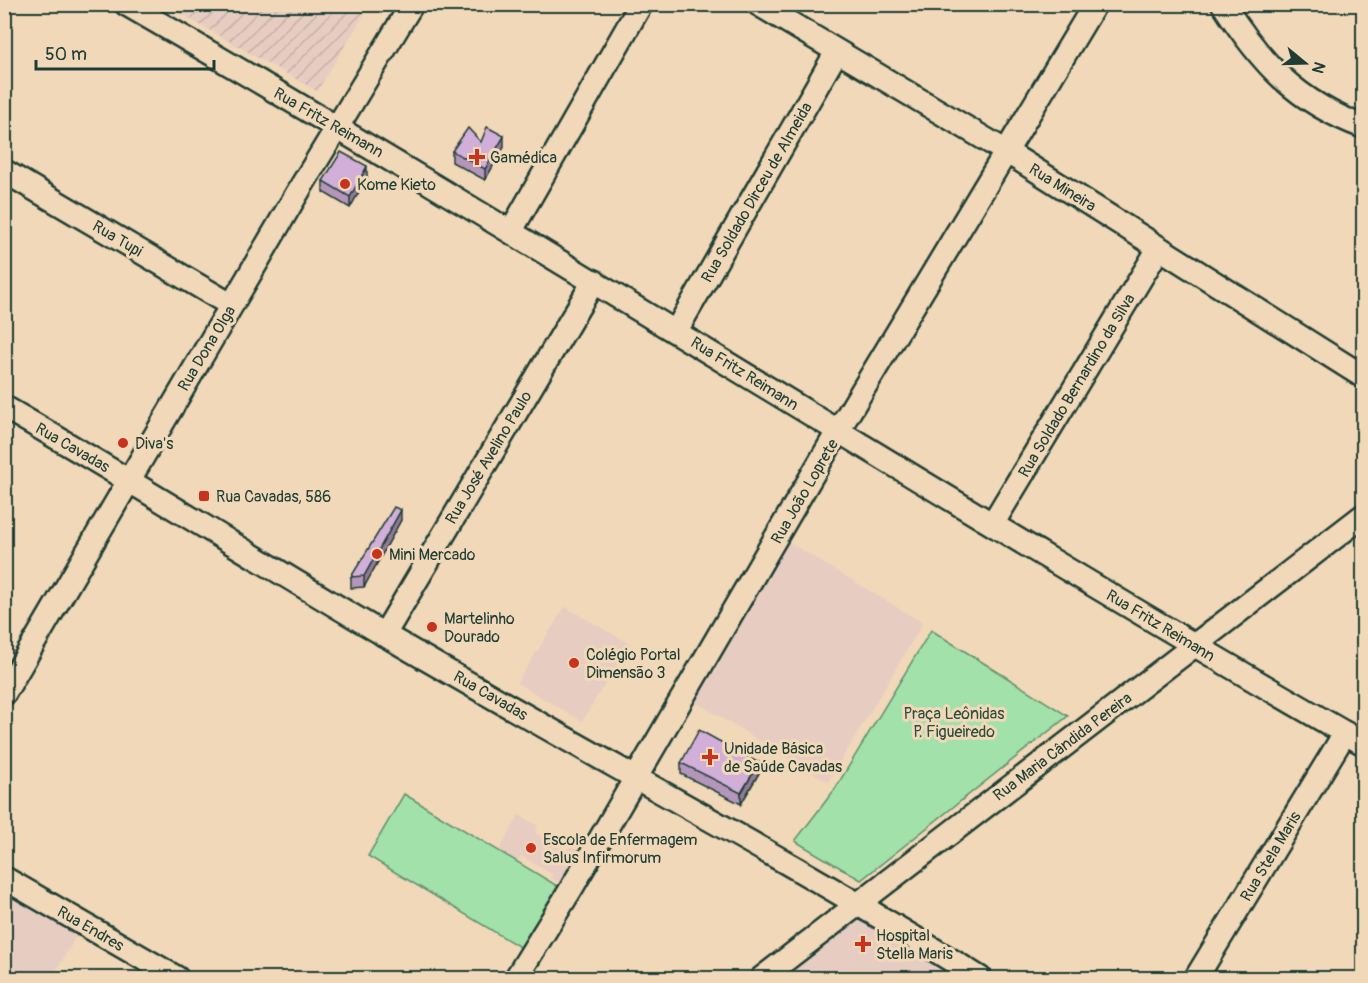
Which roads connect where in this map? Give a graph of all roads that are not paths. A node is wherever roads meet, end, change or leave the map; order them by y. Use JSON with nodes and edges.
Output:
{"nodes":[{"id":1,"x":126,"y":4,"type":"edge"},
{"id":2,"x":412,"y":4,"type":"edge"},
{"id":3,"x":641,"y":4,"type":"edge"},
{"id":4,"x":758,"y":4,"type":"edge"},
{"id":5,"x":1095,"y":4,"type":"edge"},
{"id":6,"x":1223,"y":4,"type":"edge"},
{"id":7,"x":836,"y":53,"type":"junction"},
{"id":8,"x":337,"y":126,"type":"junction"},
{"id":9,"x":1364,"y":127,"type":"edge"},
{"id":10,"x":1007,"y":152,"type":"junction"},
{"id":11,"x":4,"y":171,"type":"edge"},
{"id":12,"x":511,"y":231,"type":"junction"},
{"id":13,"x":1160,"y":248,"type":"junction"},
{"id":14,"x":594,"y":281,"type":"junction"},
{"id":15,"x":231,"y":305,"type":"junction"},
{"id":16,"x":676,"y":331,"type":"junction"},
{"id":17,"x":1364,"y":377,"type":"edge"},
{"id":18,"x":4,"y":408,"type":"edge"},
{"id":19,"x":838,"y":431,"type":"junction"},
{"id":20,"x":129,"y":479,"type":"junction"},
{"id":21,"x":1364,"y":515,"type":"edge"},
{"id":22,"x":993,"y":523,"type":"junction"},
{"id":23,"x":384,"y":634,"type":"junction"},
{"id":24,"x":1194,"y":645,"type":"junction"},
{"id":25,"x":4,"y":694,"type":"edge"},
{"id":26,"x":1354,"y":738,"type":"edge"},
{"id":27,"x":635,"y":777,"type":"junction"},
{"id":28,"x":4,"y":878,"type":"edge"},
{"id":29,"x":858,"y":902,"type":"junction"},
{"id":30,"x":177,"y":978,"type":"edge"},
{"id":31,"x":516,"y":978,"type":"edge"},
{"id":32,"x":762,"y":978,"type":"edge"},
{"id":33,"x":980,"y":978,"type":"edge"},
{"id":34,"x":1196,"y":978,"type":"edge"}],
"edges":[{"from":1,"to":8,"type":"street","name":"Rua Fritz Reimann"},
{"from":2,"to":8,"type":"street","name":"Rua Dona Olga"},
{"from":3,"to":12,"type":"street"},
{"from":4,"to":7,"type":"street","name":"Rua Mineira"},
{"from":5,"to":10,"type":"street","name":"Rua João Loprete"},
{"from":6,"to":9,"type":"street"},
{"from":7,"to":10,"type":"street","name":"Rua Mineira"},
{"from":7,"to":16,"type":"street","name":"Rua Soldado Dirceu de Almeida"},
{"from":8,"to":12,"type":"street","name":"Rua Fritz Reimann"},
{"from":8,"to":15,"type":"street","name":"Rua Dona Olga"},
{"from":10,"to":13,"type":"street","name":"Rua Mineira"},
{"from":10,"to":19,"type":"street","name":"Rua João Loprete"},
{"from":11,"to":15,"type":"street","name":"Rua Tupi"},
{"from":12,"to":14,"type":"street","name":"Rua Fritz Reimann"},
{"from":13,"to":17,"type":"street","name":"Rua Mineira"},
{"from":13,"to":22,"type":"street","name":"Rua Soldado Bernardino da Silva"},
{"from":14,"to":16,"type":"street","name":"Rua Fritz Reimann"},
{"from":14,"to":23,"type":"street","name":"Rua José Avelino Paulo"},
{"from":15,"to":20,"type":"street","name":"Rua Dona Olga"},
{"from":16,"to":19,"type":"street","name":"Rua Fritz Reimann"},
{"from":18,"to":20,"type":"street","name":"Rua Cavadas"},
{"from":19,"to":22,"type":"street","name":"Rua Fritz Reimann"},
{"from":19,"to":27,"type":"street","name":"Rua João Loprete"},
{"from":20,"to":23,"type":"street","name":"Rua Cavadas"},
{"from":20,"to":25,"type":"street","name":"Rua Dona Olga"},
{"from":21,"to":24,"type":"street","name":"Rua Maria Cândida Pereira"},
{"from":22,"to":24,"type":"street","name":"Rua Fritz Reimann"},
{"from":23,"to":27,"type":"street","name":"Rua Cavadas"},
{"from":24,"to":26,"type":"street","name":"Rua Fritz Reimann"},
{"from":24,"to":29,"type":"street","name":"Rua Maria Cândida Pereira"},
{"from":26,"to":34,"type":"street","name":"Rua Stela Maris"},
{"from":27,"to":29,"type":"street","name":"Rua Cavadas"},
{"from":27,"to":31,"type":"street","name":"Rua João Loprete"},
{"from":28,"to":30,"type":"street","name":"Rua Endres"},
{"from":29,"to":32,"type":"street","name":"Rua Maria Cândida Pereira"},
{"from":29,"to":33,"type":"street","name":"Rua Cavadas"}]}
